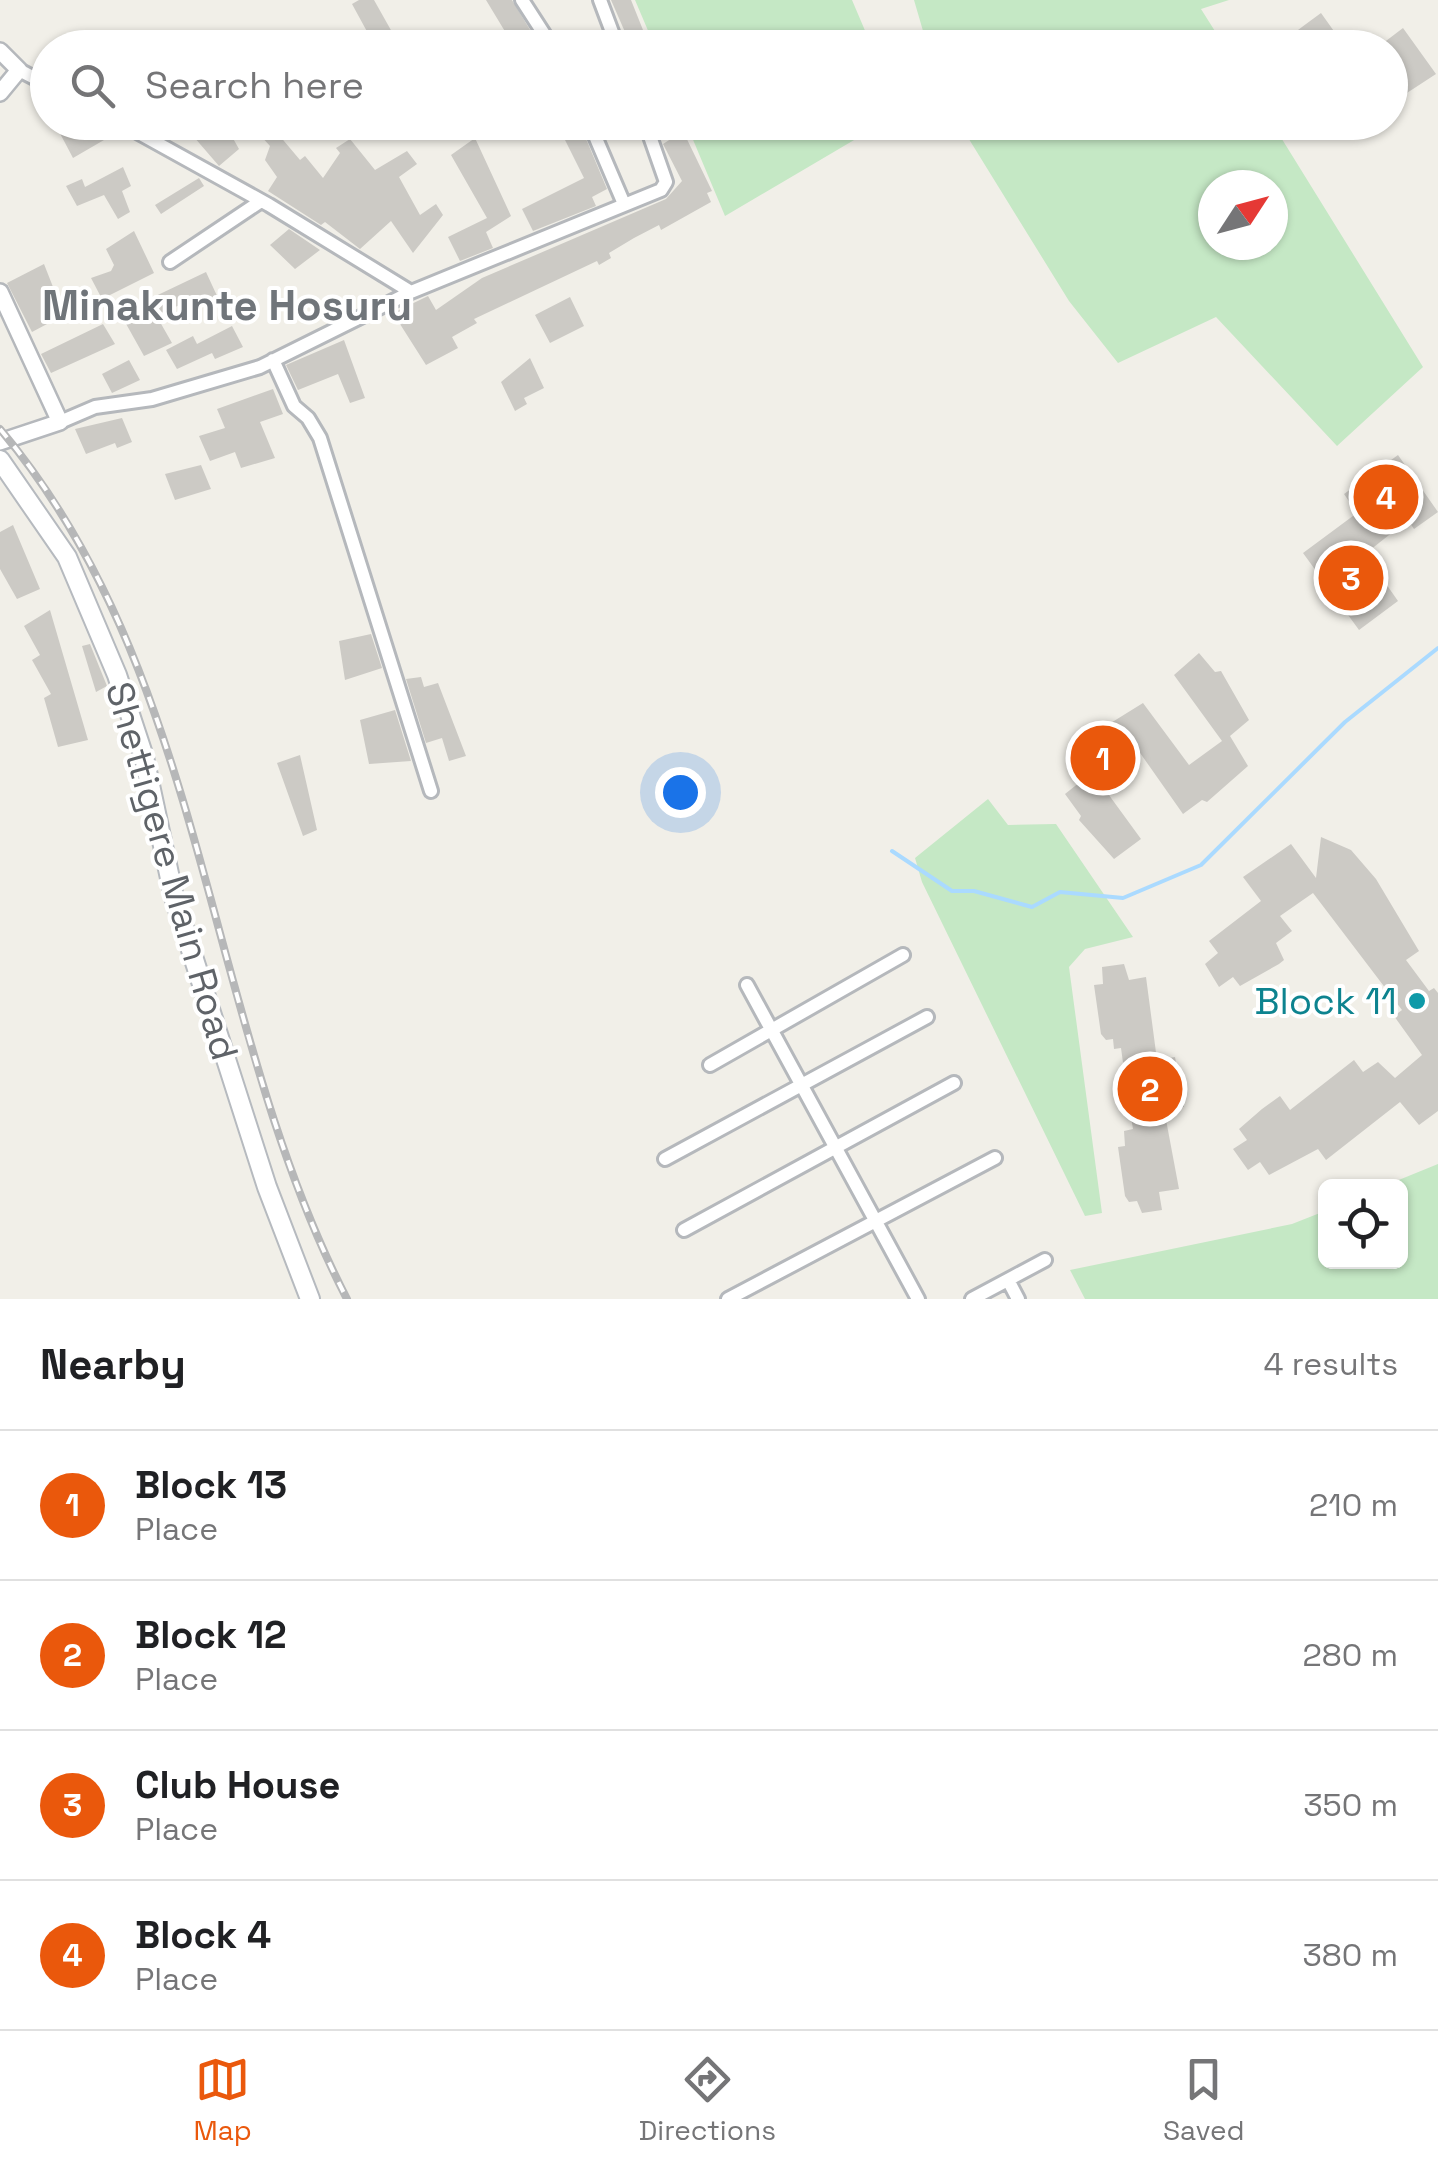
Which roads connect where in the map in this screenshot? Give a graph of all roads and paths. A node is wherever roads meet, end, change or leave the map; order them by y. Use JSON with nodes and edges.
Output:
{"nodes":[{"id":1,"x":522,"y":0,"type":"edge"},
{"id":2,"x":600,"y":0,"type":"edge"},
{"id":3,"x":541,"y":30,"type":"edge"},
{"id":4,"x":611,"y":30,"type":"edge"},
{"id":5,"x":0,"y":51,"type":"edge"},
{"id":6,"x":18,"y":70,"type":"junction"},
{"id":7,"x":30,"y":76,"type":"edge"},
{"id":8,"x":0,"y":93,"type":"edge"},
{"id":9,"x":152,"y":140,"type":"edge"},
{"id":10,"x":597,"y":140,"type":"edge"},
{"id":11,"x":651,"y":140,"type":"edge"},
{"id":12,"x":261,"y":200,"type":"junction"},
{"id":13,"x":624,"y":204,"type":"junction"},
{"id":14,"x":170,"y":262,"type":"dead end"},
{"id":15,"x":0,"y":292,"type":"edge"},
{"id":16,"x":411,"y":292,"type":"junction"},
{"id":17,"x":273,"y":360,"type":"junction"},
{"id":18,"x":60,"y":422,"type":"junction"},
{"id":19,"x":0,"y":442,"type":"edge"},
{"id":20,"x":0,"y":460,"type":"edge"},
{"id":21,"x":431,"y":791,"type":"dead end"},
{"id":22,"x":903,"y":954,"type":"dead end"},
{"id":23,"x":747,"y":985,"type":"dead end"},
{"id":24,"x":927,"y":1017,"type":"dead end"},
{"id":25,"x":771,"y":1029,"type":"junction"},
{"id":26,"x":710,"y":1065,"type":"dead end"},
{"id":27,"x":954,"y":1082,"type":"dead end"},
{"id":28,"x":802,"y":1086,"type":"junction"},
{"id":29,"x":834,"y":1146,"type":"junction"},
{"id":30,"x":995,"y":1158,"type":"dead end"},
{"id":31,"x":665,"y":1160,"type":"dead end"},
{"id":32,"x":876,"y":1222,"type":"junction"},
{"id":33,"x":684,"y":1230,"type":"dead end"},
{"id":34,"x":1044,"y":1260,"type":"dead end"},
{"id":35,"x":1008,"y":1280,"type":"junction"},
{"id":36,"x":310,"y":1299,"type":"edge"},
{"id":37,"x":728,"y":1299,"type":"edge"},
{"id":38,"x":918,"y":1299,"type":"edge"},
{"id":39,"x":972,"y":1299,"type":"edge"},
{"id":40,"x":1018,"y":1299,"type":"edge"}],
"edges":[{"from":1,"to":3,"type":"street"},
{"from":2,"to":4,"type":"street"},
{"from":5,"to":6,"type":"street"},
{"from":6,"to":7,"type":"street"},
{"from":6,"to":8,"type":"street"},
{"from":9,"to":12,"type":"street"},
{"from":10,"to":13,"type":"street"},
{"from":11,"to":13,"type":"street"},
{"from":12,"to":14,"type":"street"},
{"from":12,"to":16,"type":"street"},
{"from":13,"to":16,"type":"street"},
{"from":15,"to":18,"type":"street"},
{"from":16,"to":17,"type":"street"},
{"from":17,"to":18,"type":"street"},
{"from":17,"to":21,"type":"street"},
{"from":18,"to":19,"type":"street"},
{"from":20,"to":36,"type":"main road","name":"Shettigere Main Road"},
{"from":22,"to":25,"type":"street"},
{"from":23,"to":25,"type":"street"},
{"from":24,"to":28,"type":"street"},
{"from":25,"to":26,"type":"street"},
{"from":25,"to":28,"type":"street"},
{"from":27,"to":29,"type":"street"},
{"from":28,"to":29,"type":"street"},
{"from":28,"to":31,"type":"street"},
{"from":29,"to":32,"type":"street"},
{"from":29,"to":33,"type":"street"},
{"from":30,"to":32,"type":"street"},
{"from":32,"to":37,"type":"street"},
{"from":32,"to":38,"type":"street"},
{"from":34,"to":35,"type":"street"},
{"from":35,"to":39,"type":"street"},
{"from":35,"to":40,"type":"street"}]}
